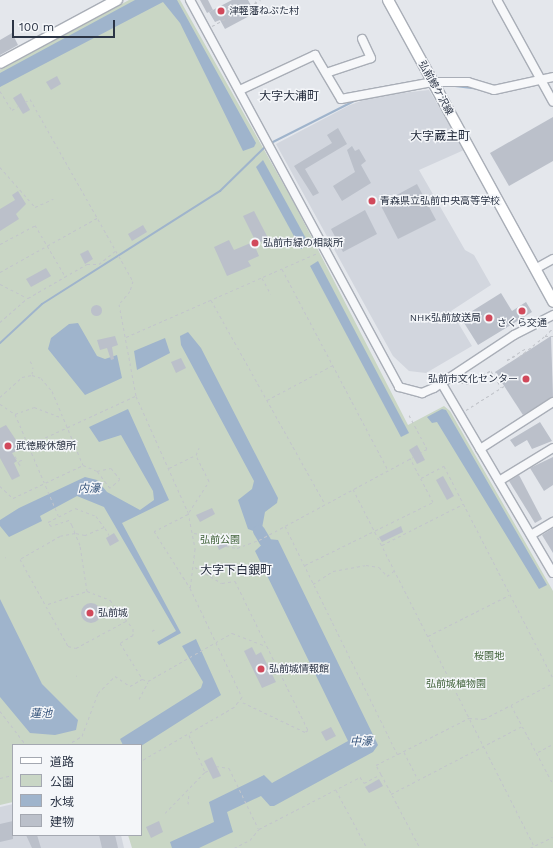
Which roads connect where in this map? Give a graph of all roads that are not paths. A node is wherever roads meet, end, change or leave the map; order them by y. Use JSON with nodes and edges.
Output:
{"nodes":[{"id":1,"x":117,"y":0,"type":"edge"},
{"id":2,"x":190,"y":0,"type":"edge"},
{"id":3,"x":388,"y":0,"type":"edge"},
{"id":4,"x":497,"y":0,"type":"edge"},
{"id":5,"x":362,"y":39,"type":"dead end"},
{"id":6,"x":0,"y":63,"type":"edge"},
{"id":7,"x":326,"y":73,"type":"junction"},
{"id":8,"x":553,"y":77,"type":"edge"},
{"id":9,"x":542,"y":82,"type":"junction"},
{"id":10,"x":435,"y":84,"type":"junction"},
{"id":11,"x":240,"y":90,"type":"junction"},
{"id":12,"x":553,"y":102,"type":"edge"},
{"id":13,"x":553,"y":259,"type":"edge"},
{"id":14,"x":535,"y":269,"type":"junction"},
{"id":15,"x":553,"y":302,"type":"edge"},
{"id":16,"x":553,"y":315,"type":"edge"},
{"id":17,"x":442,"y":384,"type":"junction"},
{"id":18,"x":553,"y":402,"type":"edge"},
{"id":19,"x":553,"y":448,"type":"edge"},
{"id":20,"x":480,"y":449,"type":"junction"},
{"id":21,"x":499,"y":481,"type":"junction"},
{"id":22,"x":553,"y":522,"type":"edge"},
{"id":23,"x":531,"y":535,"type":"junction"},
{"id":24,"x":553,"y":573,"type":"edge"}],
"edges":[{"from":1,"to":6,"type":"main road"},
{"from":2,"to":11,"type":"street"},
{"from":3,"to":10,"type":"main road","name":"弘前鰺ケ沢線"},
{"from":4,"to":9,"type":"street"},
{"from":5,"to":7,"type":"street"},
{"from":7,"to":10,"type":"street"},
{"from":7,"to":11,"type":"street"},
{"from":8,"to":9,"type":"street"},
{"from":9,"to":10,"type":"street"},
{"from":9,"to":12,"type":"street"},
{"from":10,"to":14,"type":"main road","name":"弘前鰺ケ沢線"},
{"from":11,"to":17,"type":"street"},
{"from":13,"to":14,"type":"street"},
{"from":14,"to":15,"type":"main road","name":"弘前鰺ケ沢線"},
{"from":16,"to":17,"type":"street"},
{"from":17,"to":20,"type":"street"},
{"from":18,"to":20,"type":"street"},
{"from":19,"to":21,"type":"street"},
{"from":20,"to":21,"type":"street"},
{"from":21,"to":23,"type":"street"},
{"from":22,"to":23,"type":"street"},
{"from":23,"to":24,"type":"street"}]}
